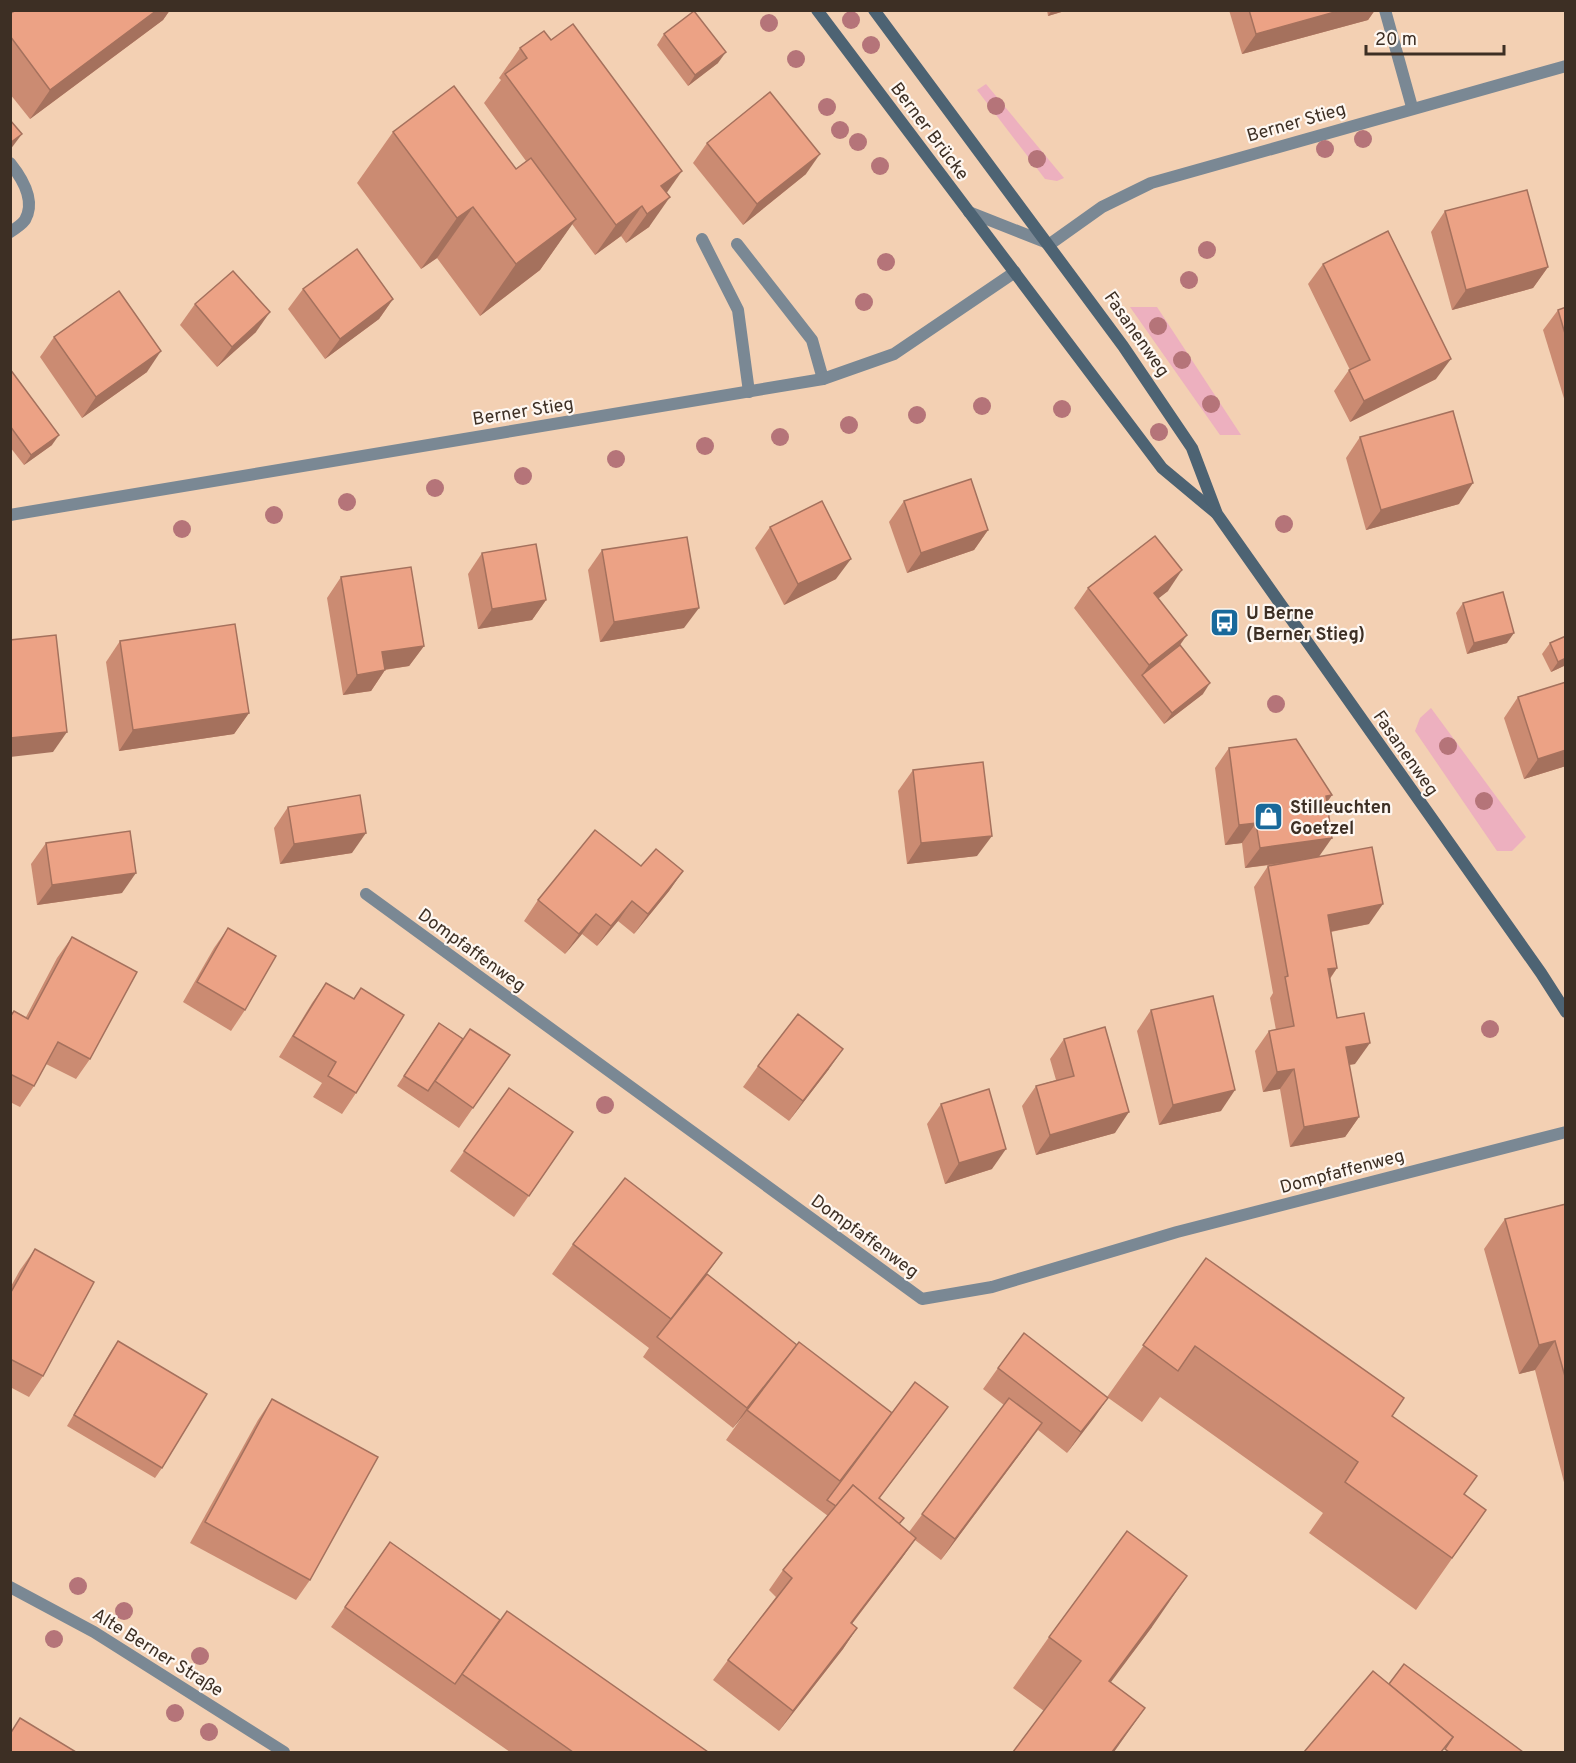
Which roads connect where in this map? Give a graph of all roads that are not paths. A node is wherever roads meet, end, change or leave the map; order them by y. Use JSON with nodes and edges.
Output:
{"nodes":[{"id":1,"x":818,"y":10,"type":"edge"},
{"id":2,"x":874,"y":10,"type":"edge"},
{"id":3,"x":1385,"y":10,"type":"edge"},
{"id":4,"x":1566,"y":66,"type":"edge"},
{"id":5,"x":1412,"y":107,"type":"junction"},
{"id":6,"x":10,"y":163,"type":"edge"},
{"id":7,"x":969,"y":213,"type":"junction"},
{"id":8,"x":10,"y":232,"type":"edge"},
{"id":9,"x":702,"y":239,"type":"dead end"},
{"id":10,"x":737,"y":244,"type":"dead end"},
{"id":11,"x":1050,"y":244,"type":"junction"},
{"id":12,"x":1015,"y":272,"type":"junction"},
{"id":13,"x":824,"y":379,"type":"junction"},
{"id":14,"x":749,"y":392,"type":"junction"},
{"id":15,"x":1217,"y":514,"type":"junction"},
{"id":16,"x":10,"y":515,"type":"edge"},
{"id":17,"x":366,"y":894,"type":"dead end"},
{"id":18,"x":1566,"y":1012,"type":"edge"},
{"id":19,"x":1566,"y":1132,"type":"edge"},
{"id":20,"x":10,"y":1587,"type":"edge"},
{"id":21,"x":284,"y":1752,"type":"edge"}],
"edges":[{"from":1,"to":7,"type":"main road","name":"Berner Brücke"},
{"from":2,"to":11,"type":"main road","name":"Berner Brücke"},
{"from":3,"to":5,"type":"street"},
{"from":4,"to":5,"type":"street","name":"Berner Stieg"},
{"from":5,"to":11,"type":"street","name":"Berner Stieg"},
{"from":6,"to":8,"type":"street"},
{"from":7,"to":11,"type":"street"},
{"from":7,"to":12,"type":"main road","name":"Berner Brücke"},
{"from":9,"to":14,"type":"street"},
{"from":10,"to":13,"type":"street"},
{"from":11,"to":15,"type":"main road","name":"Fasanenweg"},
{"from":12,"to":13,"type":"street","name":"Berner Stieg"},
{"from":12,"to":15,"type":"main road","name":"Fasanenweg"},
{"from":13,"to":14,"type":"street","name":"Berner Stieg"},
{"from":14,"to":16,"type":"street","name":"Berner Stieg"},
{"from":15,"to":18,"type":"main road","name":"Fasanenweg"},
{"from":17,"to":19,"type":"street","name":"Dompfaffenweg"},
{"from":20,"to":21,"type":"street","name":"Alte Berner Straße"}]}
